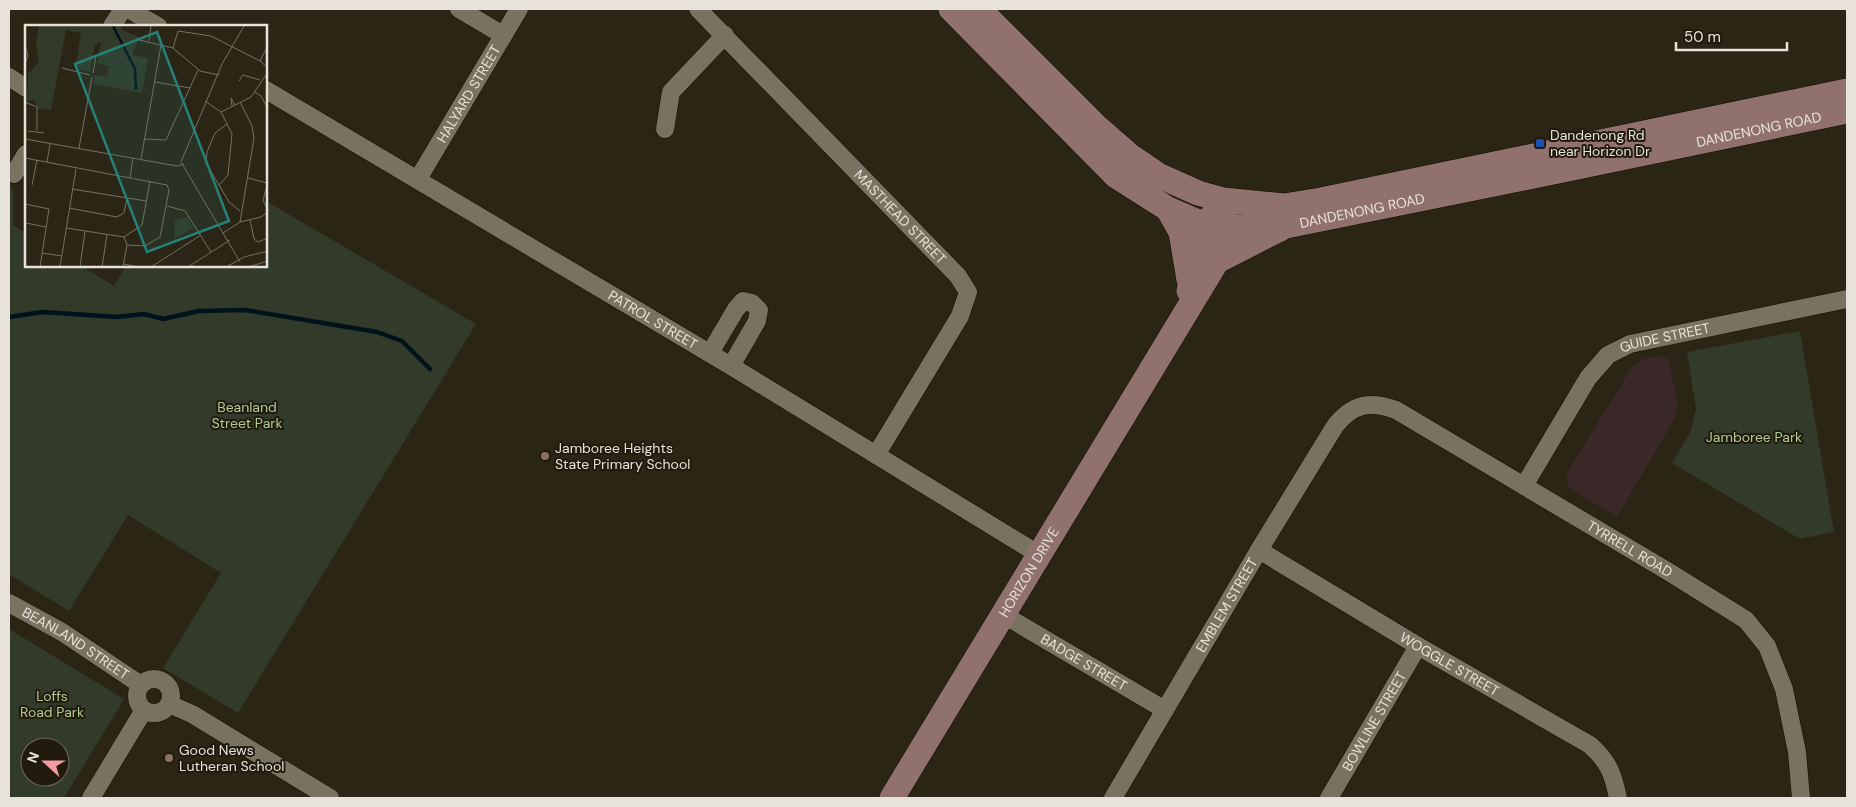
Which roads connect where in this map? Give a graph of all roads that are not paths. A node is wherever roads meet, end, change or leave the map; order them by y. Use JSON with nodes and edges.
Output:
{"nodes":[{"id":1,"x":123,"y":9,"type":"edge"},
{"id":2,"x":128,"y":9,"type":"edge"},
{"id":3,"x":459,"y":9,"type":"edge"},
{"id":4,"x":519,"y":9,"type":"edge"},
{"id":5,"x":698,"y":9,"type":"edge"},
{"id":6,"x":952,"y":9,"type":"edge"},
{"id":7,"x":979,"y":9,"type":"edge"},
{"id":8,"x":113,"y":25,"type":"edge"},
{"id":9,"x":156,"y":25,"type":"edge"},
{"id":10,"x":503,"y":35,"type":"junction"},
{"id":11,"x":725,"y":35,"type":"junction"},
{"id":12,"x":9,"y":78,"type":"edge"},
{"id":13,"x":25,"y":87,"type":"edge"},
{"id":14,"x":268,"y":91,"type":"edge"},
{"id":15,"x":1847,"y":91,"type":"edge"},
{"id":16,"x":1847,"y":111,"type":"edge"},
{"id":17,"x":665,"y":129,"type":"dead end"},
{"id":18,"x":25,"y":156,"type":"edge"},
{"id":19,"x":14,"y":174,"type":"dead end"},
{"id":20,"x":418,"y":179,"type":"junction"},
{"id":21,"x":1223,"y":200,"type":"junction"},
{"id":22,"x":1168,"y":209,"type":"junction"},
{"id":23,"x":1217,"y":225,"type":"junction"},
{"id":24,"x":1286,"y":226,"type":"junction"},
{"id":25,"x":1217,"y":261,"type":"junction"},
{"id":26,"x":1190,"y":287,"type":"junction"},
{"id":27,"x":1847,"y":299,"type":"edge"},
{"id":28,"x":1165,"y":345,"type":"junction"},
{"id":29,"x":710,"y":353,"type":"junction"},
{"id":30,"x":731,"y":366,"type":"junction"},
{"id":31,"x":1344,"y":414,"type":"joint"},
{"id":32,"x":876,"y":455,"type":"junction"},
{"id":33,"x":1524,"y":486,"type":"junction"},
{"id":34,"x":1259,"y":550,"type":"junction"},
{"id":35,"x":1038,"y":554,"type":"junction"},
{"id":36,"x":9,"y":603,"type":"edge"},
{"id":37,"x":1002,"y":614,"type":"junction"},
{"id":38,"x":1418,"y":646,"type":"junction"},
{"id":39,"x":141,"y":685,"type":"junction"},
{"id":40,"x":169,"y":704,"type":"junction"},
{"id":41,"x":144,"y":710,"type":"junction"},
{"id":42,"x":1165,"y":710,"type":"junction"},
{"id":43,"x":91,"y":798,"type":"edge"},
{"id":44,"x":330,"y":798,"type":"edge"},
{"id":45,"x":892,"y":798,"type":"edge"},
{"id":46,"x":1113,"y":798,"type":"edge"},
{"id":47,"x":1329,"y":798,"type":"edge"},
{"id":48,"x":1618,"y":798,"type":"edge"},
{"id":49,"x":1801,"y":798,"type":"edge"}],
"edges":[{"from":1,"to":8,"type":"street"},
{"from":2,"to":9,"type":"street"},
{"from":3,"to":10,"type":"street"},
{"from":4,"to":10,"type":"street","name":"HALYARD STREET"},
{"from":5,"to":11,"type":"street","name":"MASTHEAD STREET"},
{"from":6,"to":22,"type":"main road","name":"DANDENONG ROAD"},
{"from":7,"to":21,"type":"main road","name":"DANDENONG ROAD"},
{"from":10,"to":20,"type":"street","name":"HALYARD STREET"},
{"from":11,"to":17,"type":"street"},
{"from":11,"to":32,"type":"street","name":"MASTHEAD STREET"},
{"from":12,"to":13,"type":"street"},
{"from":14,"to":20,"type":"street","name":"PATROL STREET"},
{"from":15,"to":21,"type":"main road","name":"DANDENONG ROAD"},
{"from":16,"to":24,"type":"main road","name":"DANDENONG ROAD"},
{"from":18,"to":19,"type":"street"},
{"from":20,"to":29,"type":"street","name":"PATROL STREET"},
{"from":21,"to":23,"type":"main road","name":"HORIZON DRIVE"},
{"from":22,"to":23,"type":"main road","name":"DANDENONG ROAD"},
{"from":22,"to":26,"type":"main road"},
{"from":23,"to":24,"type":"main road","name":"DANDENONG ROAD"},
{"from":23,"to":25,"type":"main road","name":"HORIZON DRIVE"},
{"from":23,"to":26,"type":"main road","name":"HORIZON DRIVE"},
{"from":24,"to":25,"type":"main road"},
{"from":25,"to":28,"type":"main road","name":"HORIZON DRIVE"},
{"from":26,"to":28,"type":"main road","name":"HORIZON DRIVE"},
{"from":27,"to":33,"type":"street","name":"GUIDE STREET"},
{"from":28,"to":35,"type":"main road","name":"HORIZON DRIVE"},
{"from":29,"to":30,"type":"street","name":"PATROL STREET"},
{"from":29,"to":30,"type":"street"},
{"from":30,"to":32,"type":"street","name":"PATROL STREET"},
{"from":31,"to":33,"type":"street","name":"TYRRELL ROAD"},
{"from":31,"to":34,"type":"street","name":"EMBLEM STREET"},
{"from":32,"to":35,"type":"street","name":"PATROL STREET"},
{"from":33,"to":49,"type":"street","name":"TYRRELL ROAD"},
{"from":34,"to":38,"type":"street","name":"WOGGLE STREET"},
{"from":34,"to":42,"type":"street","name":"EMBLEM STREET"},
{"from":35,"to":37,"type":"main road","name":"HORIZON DRIVE"},
{"from":36,"to":39,"type":"street","name":"BEANLAND STREET"},
{"from":37,"to":42,"type":"street","name":"BADGE STREET"},
{"from":37,"to":45,"type":"main road","name":"HORIZON DRIVE"},
{"from":38,"to":47,"type":"street","name":"BOWLINE STREET"},
{"from":38,"to":48,"type":"street","name":"WOGGLE STREET"},
{"from":39,"to":40,"type":"street"},
{"from":39,"to":41,"type":"street"},
{"from":40,"to":41,"type":"street"},
{"from":40,"to":44,"type":"street"},
{"from":41,"to":43,"type":"street"},
{"from":42,"to":46,"type":"street","name":"EMBLEM STREET"}]}
